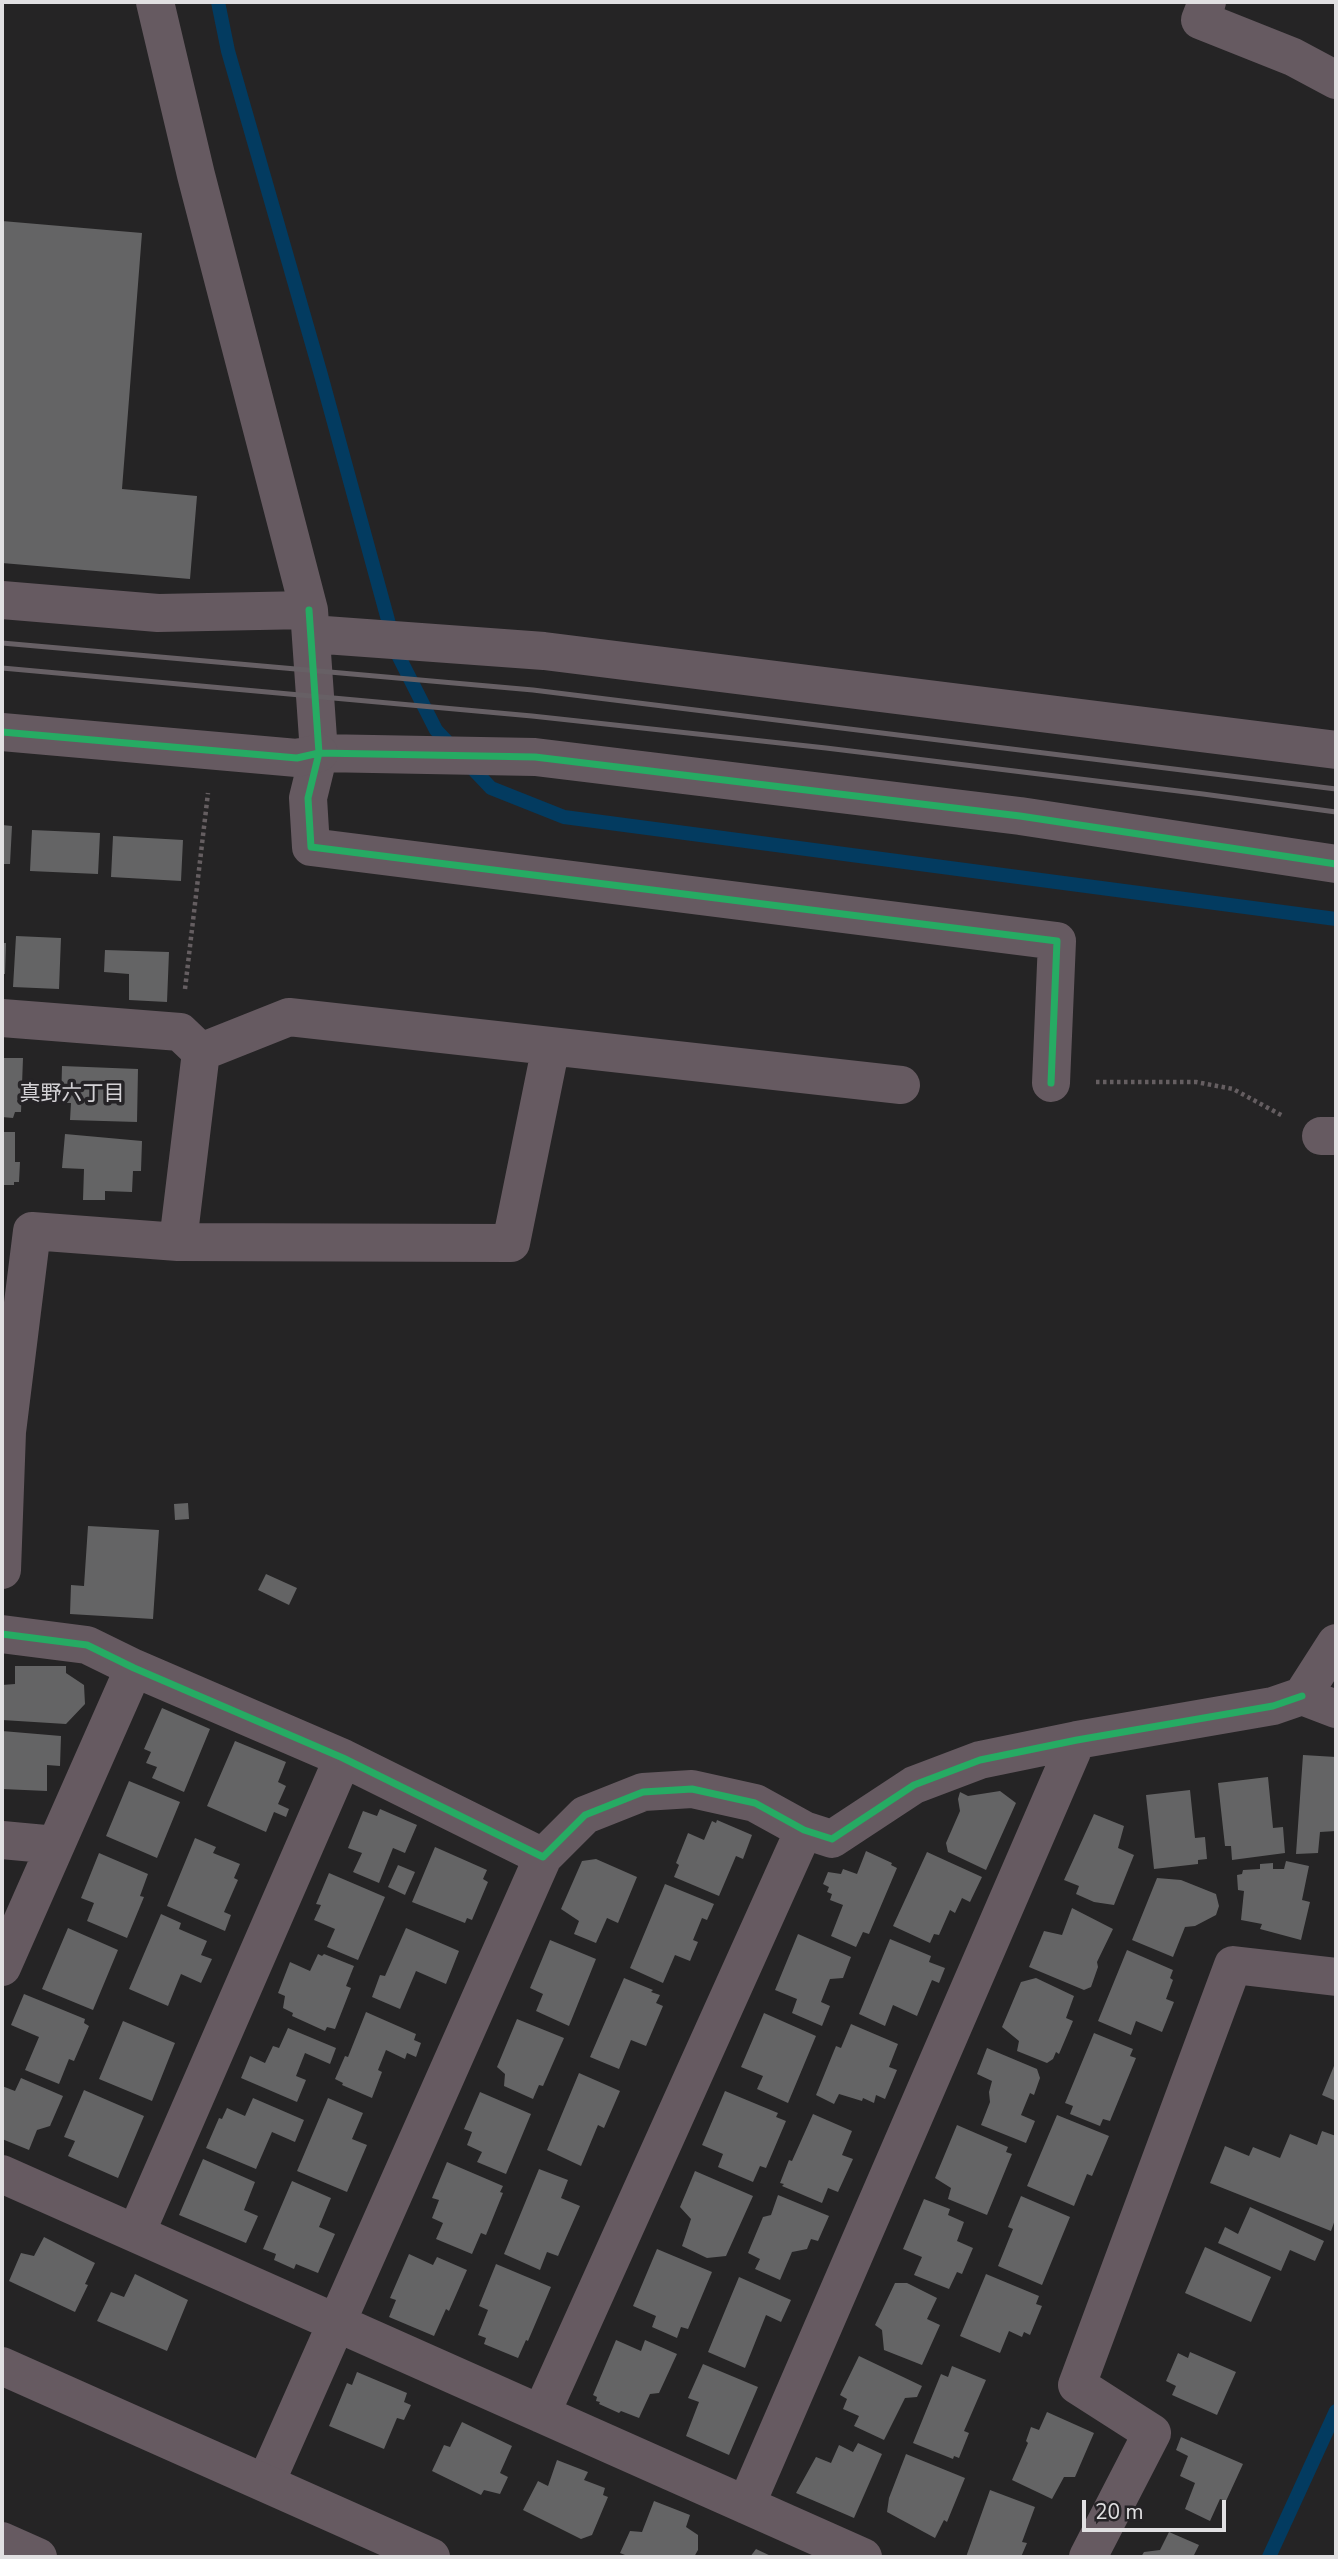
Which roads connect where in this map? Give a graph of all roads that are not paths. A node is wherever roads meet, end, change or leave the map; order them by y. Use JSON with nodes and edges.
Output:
{"nodes":[{"id":1,"x":155,"y":2,"type":"edge"},
{"id":2,"x":1207,"y":2,"type":"edge"},
{"id":3,"x":1336,"y":80,"type":"edge"},
{"id":4,"x":2,"y":600,"type":"edge"},
{"id":5,"x":320,"y":627,"type":"junction"},
{"id":6,"x":2,"y":732,"type":"edge"},
{"id":7,"x":1336,"y":750,"type":"edge"},
{"id":8,"x":319,"y":752,"type":"junction"},
{"id":9,"x":1336,"y":864,"type":"edge"},
{"id":10,"x":2,"y":1018,"type":"edge"},
{"id":11,"x":191,"y":1042,"type":"junction"},
{"id":12,"x":551,"y":1046,"type":"junction"},
{"id":13,"x":1051,"y":1083,"type":"road end"},
{"id":14,"x":901,"y":1085,"type":"dead end"},
{"id":15,"x":17,"y":1230,"type":"edge"},
{"id":16,"x":178,"y":1242,"type":"junction"},
{"id":17,"x":5,"y":1431,"type":"edge"},
{"id":18,"x":2,"y":1570,"type":"edge"},
{"id":19,"x":2,"y":1634,"type":"edge"},
{"id":20,"x":1336,"y":1643,"type":"edge"},
{"id":21,"x":134,"y":1668,"type":"junction"},
{"id":22,"x":1319,"y":1702,"type":"edge"},
{"id":23,"x":1077,"y":1740,"type":"junction"},
{"id":24,"x":343,"y":1758,"type":"junction"},
{"id":25,"x":804,"y":1830,"type":"junction"},
{"id":26,"x":2,"y":1840,"type":"edge"},
{"id":27,"x":56,"y":1845,"type":"junction"},
{"id":28,"x":543,"y":1857,"type":"junction"},
{"id":29,"x":2,"y":1967,"type":"edge"},
{"id":30,"x":1336,"y":1977,"type":"edge"},
{"id":31,"x":2,"y":2174,"type":"edge"},
{"id":32,"x":136,"y":2234,"type":"junction"},
{"id":33,"x":335,"y":2322,"type":"junction"},
{"id":34,"x":2,"y":2366,"type":"edge"},
{"id":35,"x":541,"y":2414,"type":"junction"},
{"id":36,"x":266,"y":2482,"type":"junction"},
{"id":37,"x":746,"y":2505,"type":"junction"},
{"id":38,"x":2,"y":2541,"type":"edge"},
{"id":39,"x":38,"y":2557,"type":"edge"},
{"id":40,"x":431,"y":2557,"type":"edge"},
{"id":41,"x":863,"y":2557,"type":"edge"},
{"id":42,"x":1088,"y":2557,"type":"edge"}],
"edges":[{"from":1,"to":5,"type":"street"},
{"from":2,"to":3,"type":"street"},
{"from":4,"to":5,"type":"street"},
{"from":5,"to":7,"type":"street"},
{"from":5,"to":8,"type":"street"},
{"from":6,"to":8,"type":"street"},
{"from":8,"to":9,"type":"street"},
{"from":8,"to":13,"type":"street"},
{"from":10,"to":11,"type":"street"},
{"from":11,"to":12,"type":"street"},
{"from":11,"to":16,"type":"street"},
{"from":12,"to":14,"type":"street"},
{"from":12,"to":16,"type":"street"},
{"from":15,"to":16,"type":"street"},
{"from":15,"to":17,"type":"street"},
{"from":17,"to":18,"type":"street"},
{"from":19,"to":21,"type":"street"},
{"from":20,"to":22,"type":"street"},
{"from":21,"to":24,"type":"street"},
{"from":21,"to":27,"type":"street"},
{"from":22,"to":23,"type":"street"},
{"from":23,"to":25,"type":"street"},
{"from":23,"to":37,"type":"street"},
{"from":24,"to":28,"type":"street"},
{"from":24,"to":32,"type":"street"},
{"from":25,"to":28,"type":"street"},
{"from":25,"to":35,"type":"street"},
{"from":26,"to":27,"type":"street"},
{"from":27,"to":29,"type":"street"},
{"from":28,"to":33,"type":"street"},
{"from":30,"to":42,"type":"street"},
{"from":31,"to":32,"type":"street"},
{"from":32,"to":33,"type":"street"},
{"from":33,"to":35,"type":"street"},
{"from":33,"to":36,"type":"street"},
{"from":34,"to":36,"type":"street"},
{"from":35,"to":37,"type":"street"},
{"from":36,"to":40,"type":"street"},
{"from":37,"to":41,"type":"street"},
{"from":38,"to":39,"type":"street"}]}
